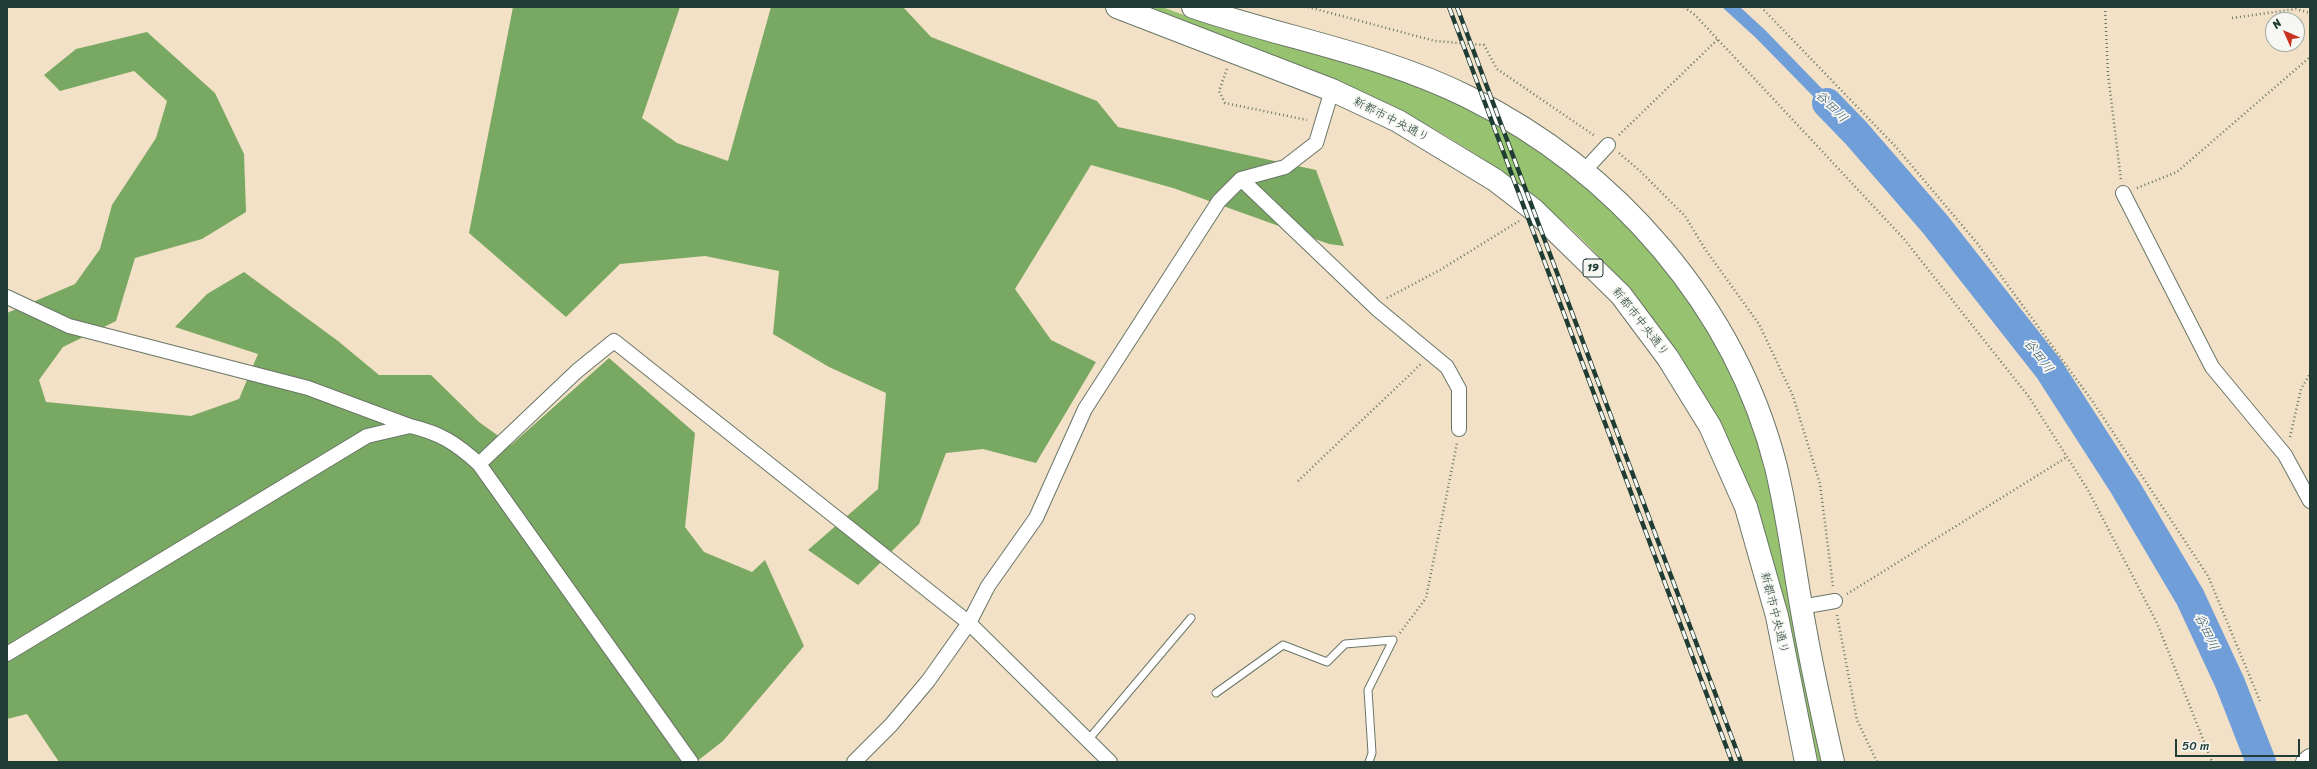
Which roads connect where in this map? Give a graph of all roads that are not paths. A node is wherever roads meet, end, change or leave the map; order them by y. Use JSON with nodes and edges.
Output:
{"nodes":[{"id":1,"x":1117,"y":7,"type":"edge"},
{"id":2,"x":1193,"y":7,"type":"edge"},
{"id":3,"x":1332,"y":90,"type":"junction"},
{"id":4,"x":1608,"y":145,"type":"road end"},
{"id":5,"x":1584,"y":171,"type":"junction"},
{"id":6,"x":1241,"y":179,"type":"junction"},
{"id":7,"x":2123,"y":193,"type":"road end"},
{"id":8,"x":7,"y":297,"type":"edge"},
{"id":9,"x":410,"y":426,"type":"junction"},
{"id":10,"x":1460,"y":429,"type":"road end"},
{"id":11,"x":479,"y":464,"type":"junction"},
{"id":12,"x":2310,"y":501,"type":"edge"},
{"id":13,"x":1835,"y":602,"type":"road end"},
{"id":14,"x":1801,"y":607,"type":"junction"},
{"id":15,"x":1191,"y":618,"type":"dead end"},
{"id":16,"x":969,"y":623,"type":"junction"},
{"id":17,"x":7,"y":654,"type":"edge"},
{"id":18,"x":1216,"y":693,"type":"dead end"},
{"id":19,"x":1088,"y":740,"type":"junction"},
{"id":20,"x":2310,"y":758,"type":"edge"},
{"id":21,"x":691,"y":762,"type":"edge"},
{"id":22,"x":854,"y":762,"type":"edge"},
{"id":23,"x":1110,"y":762,"type":"edge"},
{"id":24,"x":1369,"y":762,"type":"edge"},
{"id":25,"x":1806,"y":762,"type":"edge"},
{"id":26,"x":1833,"y":762,"type":"edge"},
{"id":27,"x":2306,"y":762,"type":"edge"}],
"edges":[{"from":1,"to":3,"type":"main road","name":"新都市中央通り","number":"19"},
{"from":2,"to":5,"type":"main road","name":"新都市中央通り"},
{"from":3,"to":6,"type":"street"},
{"from":3,"to":25,"type":"main road","name":"新都市中央通り","number":"19"},
{"from":4,"to":5,"type":"street"},
{"from":5,"to":14,"type":"main road","name":"新都市中央通り"},
{"from":6,"to":10,"type":"street"},
{"from":6,"to":16,"type":"street"},
{"from":7,"to":12,"type":"street"},
{"from":8,"to":9,"type":"street"},
{"from":9,"to":11,"type":"street"},
{"from":9,"to":17,"type":"street"},
{"from":11,"to":16,"type":"street"},
{"from":11,"to":21,"type":"street"},
{"from":13,"to":14,"type":"street"},
{"from":14,"to":26,"type":"main road","name":"新都市中央通り"},
{"from":15,"to":19,"type":"lane"},
{"from":16,"to":19,"type":"street"},
{"from":16,"to":22,"type":"street"},
{"from":18,"to":24,"type":"lane"},
{"from":19,"to":23,"type":"street"},
{"from":20,"to":27,"type":"street"}]}
